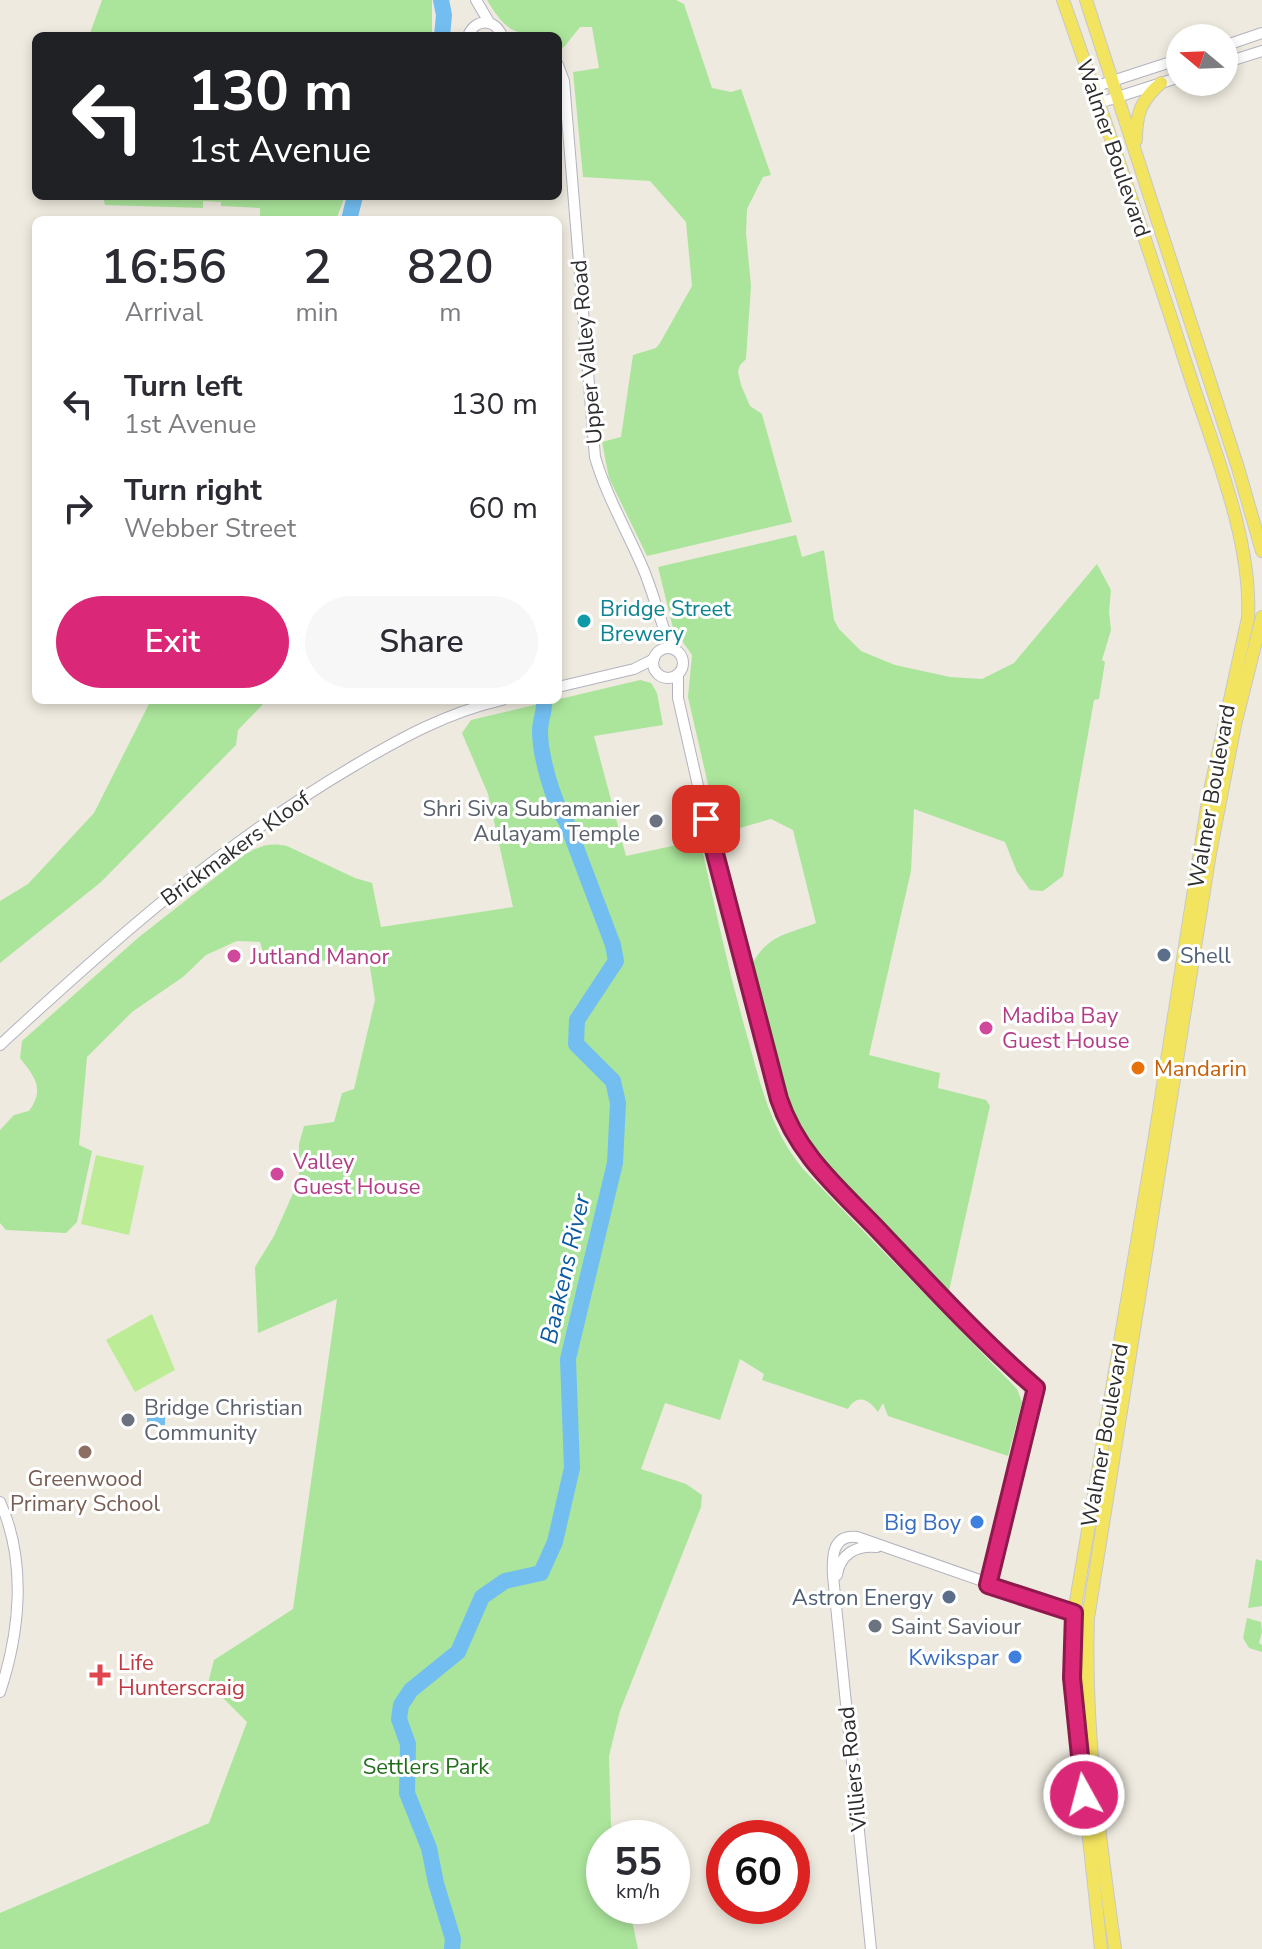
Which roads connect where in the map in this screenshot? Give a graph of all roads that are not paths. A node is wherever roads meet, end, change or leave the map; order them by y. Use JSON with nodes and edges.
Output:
{"nodes":[{"id":1,"x":1063,"y":0,"type":"edge"},
{"id":2,"x":1086,"y":0,"type":"edge"},
{"id":3,"x":477,"y":2,"type":"edge"},
{"id":4,"x":489,"y":22,"type":"junction"},
{"id":5,"x":471,"y":31,"type":"edge"},
{"id":6,"x":502,"y":32,"type":"edge"},
{"id":7,"x":1262,"y":33,"type":"edge"},
{"id":8,"x":1238,"y":41,"type":"edge"},
{"id":9,"x":1262,"y":51,"type":"edge"},
{"id":10,"x":1238,"y":59,"type":"edge"},
{"id":11,"x":1166,"y":64,"type":"edge"},
{"id":12,"x":562,"y":76,"type":"edge"},
{"id":13,"x":1113,"y":81,"type":"junction"},
{"id":14,"x":1166,"y":81,"type":"edge"},
{"id":15,"x":1161,"y":83,"type":"junction"},
{"id":16,"x":1094,"y":87,"type":"junction"},
{"id":17,"x":1118,"y":97,"type":"junction"},
{"id":18,"x":1099,"y":103,"type":"junction"},
{"id":19,"x":1136,"y":154,"type":"junction"},
{"id":20,"x":1262,"y":551,"type":"edge"},
{"id":21,"x":1262,"y":617,"type":"edge"},
{"id":22,"x":662,"y":652,"type":"junction"},
{"id":23,"x":634,"y":669,"type":"junction"},
{"id":24,"x":656,"y":672,"type":"junction"},
{"id":25,"x":673,"y":676,"type":"junction"},
{"id":26,"x":562,"y":686,"type":"edge"},
{"id":27,"x":489,"y":704,"type":"edge"},
{"id":28,"x":0,"y":1045,"type":"edge"},
{"id":29,"x":0,"y":1502,"type":"edge"},
{"id":30,"x":883,"y":1548,"type":"junction"},
{"id":31,"x":988,"y":1585,"type":"junction"},
{"id":32,"x":835,"y":1588,"type":"junction"},
{"id":33,"x":1074,"y":1613,"type":"junction"},
{"id":34,"x":1088,"y":1618,"type":"junction"},
{"id":35,"x":0,"y":1692,"type":"edge"},
{"id":36,"x":871,"y":1949,"type":"edge"},
{"id":37,"x":1101,"y":1949,"type":"edge"},
{"id":38,"x":1115,"y":1949,"type":"edge"}],
"edges":[{"from":1,"to":16,"type":"main road","name":"Walmer Boulevard"},
{"from":2,"to":13,"type":"main road","name":"Walmer Boulevard"},
{"from":3,"to":4,"type":"street"},
{"from":3,"to":5,"type":"street"},
{"from":4,"to":5,"type":"street"},
{"from":4,"to":6,"type":"street"},
{"from":7,"to":8,"type":"street"},
{"from":9,"to":10,"type":"street"},
{"from":11,"to":13,"type":"street"},
{"from":12,"to":22,"type":"street","name":"Upper Valley Road"},
{"from":13,"to":16,"type":"street"},
{"from":13,"to":17,"type":"main road","name":"Walmer Boulevard"},
{"from":14,"to":15,"type":"street"},
{"from":15,"to":17,"type":"street"},
{"from":15,"to":19,"type":"main road"},
{"from":16,"to":18,"type":"main road","name":"Walmer Boulevard"},
{"from":17,"to":18,"type":"street"},
{"from":17,"to":19,"type":"main road","name":"Walmer Boulevard"},
{"from":18,"to":33,"type":"main road","name":"Walmer Boulevard"},
{"from":19,"to":20,"type":"main road","name":"Walmer Boulevard"},
{"from":21,"to":34,"type":"main road","name":"Walmer Boulevard"},
{"from":22,"to":23,"type":"street"},
{"from":22,"to":24,"type":"street"},
{"from":22,"to":25,"type":"street"},
{"from":23,"to":24,"type":"street"},
{"from":23,"to":26,"type":"street"},
{"from":24,"to":25,"type":"street"},
{"from":25,"to":31,"type":"street"},
{"from":27,"to":28,"type":"street","name":"Brickmakers Kloof"},
{"from":29,"to":35,"type":"street"},
{"from":30,"to":31,"type":"street"},
{"from":30,"to":32,"type":"street","name":"Villiers Road"},
{"from":30,"to":32,"type":"street","name":"Villiers Road"},
{"from":31,"to":33,"type":"street"},
{"from":32,"to":36,"type":"street","name":"Villiers Road"},
{"from":33,"to":34,"type":"street"},
{"from":33,"to":37,"type":"main road","name":"Walmer Boulevard"},
{"from":34,"to":38,"type":"main road","name":"Walmer Boulevard"}]}
